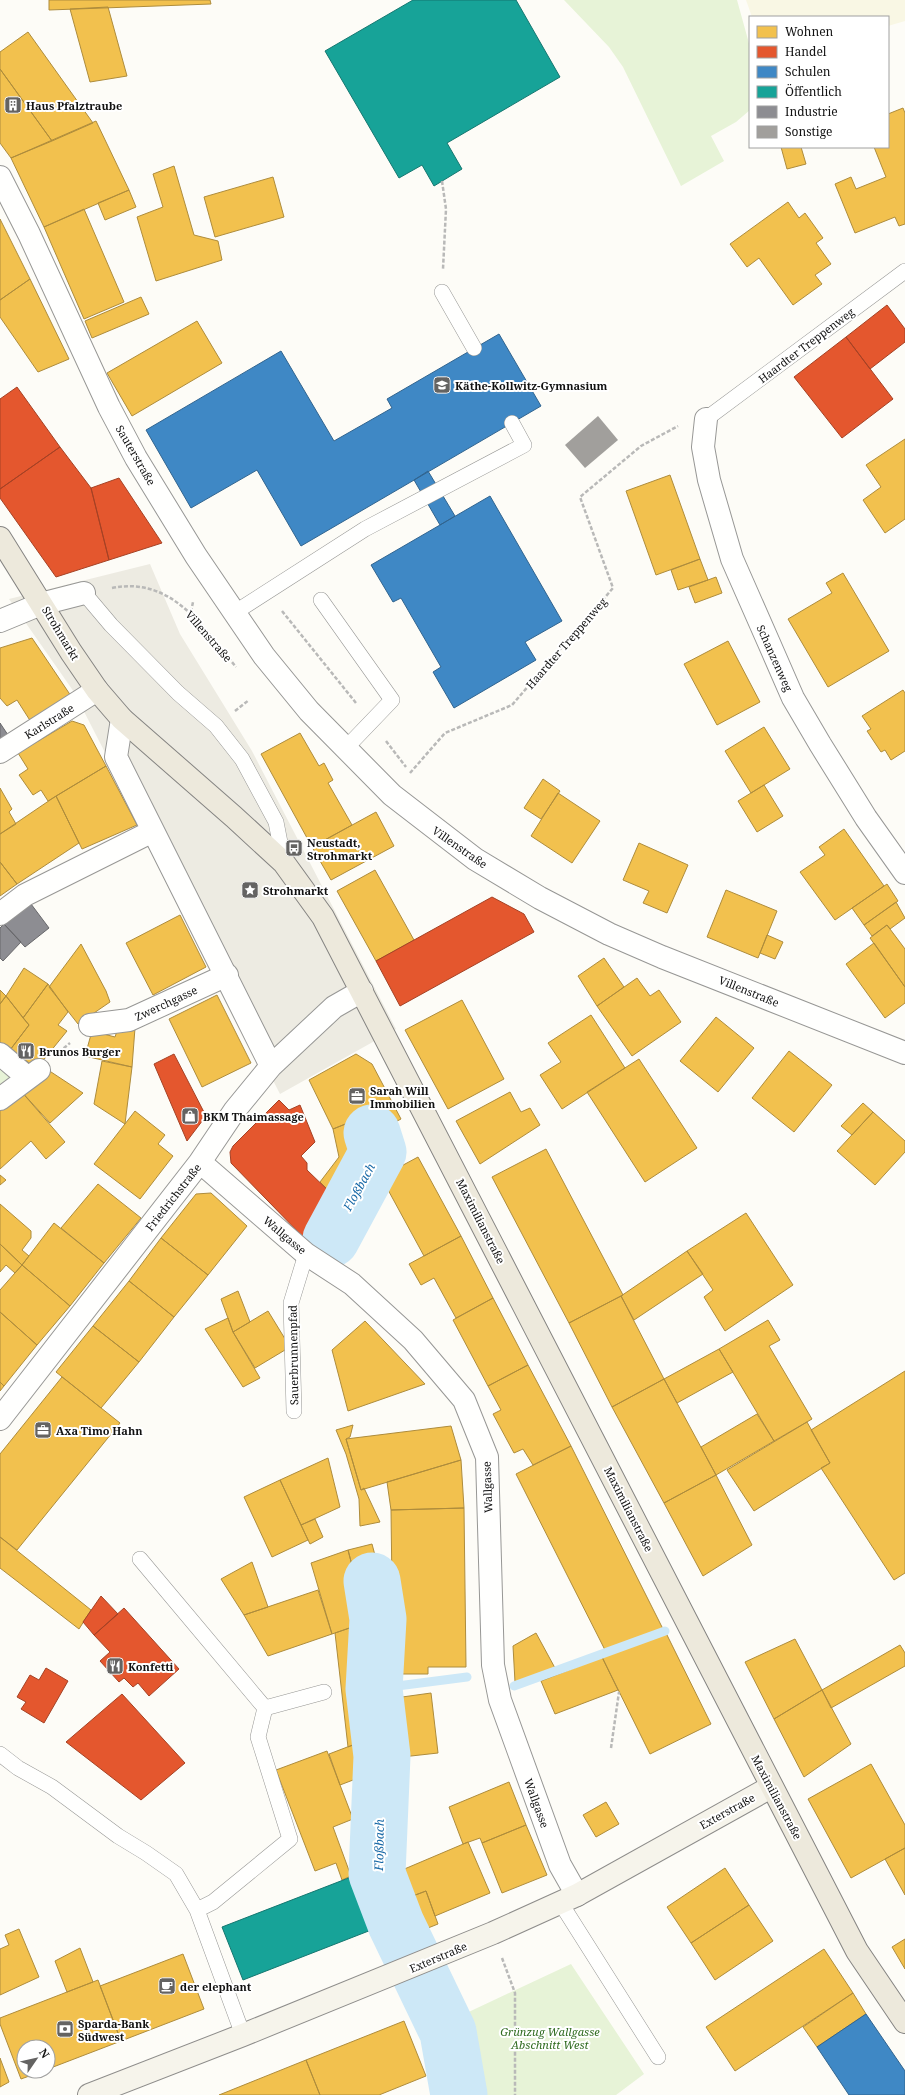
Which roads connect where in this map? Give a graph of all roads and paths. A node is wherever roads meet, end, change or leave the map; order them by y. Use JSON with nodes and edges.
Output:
{"nodes":[{"id":1,"x":0,"y":177,"type":"edge"},
{"id":2,"x":442,"y":180,"type":"dead end"},
{"id":3,"x":905,"y":271,"type":"edge"},
{"id":4,"x":442,"y":292,"type":"joint"},
{"id":5,"x":474,"y":348,"type":"dead end"},
{"id":6,"x":706,"y":419,"type":"joint"},
{"id":7,"x":512,"y":423,"type":"dead end"},
{"id":8,"x":682,"y":423,"type":"dead end"},
{"id":9,"x":0,"y":538,"type":"edge"},
{"id":10,"x":84,"y":593,"type":"junction"},
{"id":11,"x":193,"y":600,"type":"dead end"},
{"id":12,"x":321,"y":600,"type":"dead end"},
{"id":13,"x":41,"y":604,"type":"junction"},
{"id":14,"x":191,"y":612,"type":"junction"},
{"id":15,"x":234,"y":613,"type":"junction"},
{"id":16,"x":284,"y":614,"type":"dead end"},
{"id":17,"x":0,"y":621,"type":"edge"},
{"id":18,"x":241,"y":674,"type":"dead end"},
{"id":19,"x":98,"y":690,"type":"junction"},
{"id":20,"x":352,"y":698,"type":"dead end"},
{"id":21,"x":309,"y":711,"type":"joint"},
{"id":22,"x":122,"y":719,"type":"junction"},
{"id":23,"x":346,"y":749,"type":"junction"},
{"id":24,"x":0,"y":752,"type":"edge"},
{"id":25,"x":410,"y":772,"type":"dead end"},
{"id":26,"x":154,"y":831,"type":"junction"},
{"id":27,"x":284,"y":863,"type":"junction"},
{"id":28,"x":905,"y":873,"type":"edge"},
{"id":29,"x":0,"y":914,"type":"edge"},
{"id":30,"x":227,"y":975,"type":"junction"},
{"id":31,"x":362,"y":992,"type":"junction"},
{"id":32,"x":90,"y":1025,"type":"joint"},
{"id":33,"x":905,"y":1053,"type":"edge"},
{"id":34,"x":0,"y":1054,"type":"edge"},
{"id":35,"x":272,"y":1066,"type":"junction"},
{"id":36,"x":33,"y":1074,"type":"junction"},
{"id":37,"x":0,"y":1099,"type":"edge"},
{"id":38,"x":200,"y":1162,"type":"junction"},
{"id":39,"x":306,"y":1254,"type":"junction"},
{"id":40,"x":294,"y":1411,"type":"dead end"},
{"id":41,"x":0,"y":1419,"type":"edge"},
{"id":42,"x":140,"y":1559,"type":"dead end"},
{"id":43,"x":324,"y":1692,"type":"dead end"},
{"id":44,"x":619,"y":1692,"type":"dead end"},
{"id":45,"x":265,"y":1708,"type":"junction"},
{"id":46,"x":611,"y":1748,"type":"dead end"},
{"id":47,"x":0,"y":1754,"type":"edge"},
{"id":48,"x":771,"y":1786,"type":"junction"},
{"id":49,"x":569,"y":1899,"type":"junction"},
{"id":50,"x":196,"y":1910,"type":"junction"},
{"id":51,"x":493,"y":1933,"type":"junction"},
{"id":52,"x":905,"y":2022,"type":"edge"},
{"id":53,"x":243,"y":2036,"type":"junction"},
{"id":54,"x":658,"y":2057,"type":"dead end"},
{"id":55,"x":90,"y":2095,"type":"edge"},
{"id":56,"x":515,"y":2095,"type":"edge"}],
"edges":[{"from":1,"to":15,"type":"street","name":"Sauterstraße"},
{"from":2,"to":4,"type":"path"},
{"from":3,"to":6,"type":"lane","name":"Haardter Treppenweg"},
{"from":4,"to":5,"type":"lane"},
{"from":6,"to":28,"type":"street","name":"Schanzenweg"},
{"from":7,"to":15,"type":"lane"},
{"from":8,"to":25,"type":"path","name":"Haardter Treppenweg"},
{"from":9,"to":13,"type":"main road"},
{"from":10,"to":13,"type":"street","name":"Strohmarkt"},
{"from":10,"to":14,"type":"path","name":"Villenstraße"},
{"from":10,"to":27,"type":"lane","name":"Strohmarkt"},
{"from":11,"to":14,"type":"path"},
{"from":12,"to":23,"type":"lane"},
{"from":13,"to":17,"type":"street"},
{"from":13,"to":19,"type":"main road","name":"Strohmarkt"},
{"from":14,"to":18,"type":"path","name":"Villenstraße"},
{"from":15,"to":21,"type":"street","name":"Sauterstraße"},
{"from":16,"to":20,"type":"path"},
{"from":19,"to":22,"type":"main road","name":"Strohmarkt"},
{"from":19,"to":24,"type":"street","name":"Karlstraße"},
{"from":21,"to":23,"type":"street","name":"Villenstraße"},
{"from":22,"to":26,"type":"street"},
{"from":22,"to":27,"type":"main road","name":"Strohmarkt"},
{"from":23,"to":33,"type":"street","name":"Villenstraße"},
{"from":26,"to":29,"type":"street"},
{"from":26,"to":30,"type":"street"},
{"from":27,"to":31,"type":"main road","name":"Strohmarkt"},
{"from":30,"to":32,"type":"street","name":"Zwerchgasse"},
{"from":30,"to":35,"type":"street"},
{"from":31,"to":35,"type":"street","name":"Friedrichstraße"},
{"from":31,"to":48,"type":"main road","name":"Maximilianstraße"},
{"from":32,"to":36,"type":"path"},
{"from":34,"to":36,"type":"street"},
{"from":35,"to":38,"type":"street","name":"Friedrichstraße"},
{"from":36,"to":37,"type":"street"},
{"from":38,"to":39,"type":"street","name":"Wallgasse"},
{"from":38,"to":41,"type":"street","name":"Friedrichstraße"},
{"from":39,"to":40,"type":"lane","name":"Sauerbrunnenpfad"},
{"from":39,"to":49,"type":"street","name":"Wallgasse"},
{"from":42,"to":45,"type":"lane"},
{"from":43,"to":45,"type":"lane"},
{"from":44,"to":46,"type":"path"},
{"from":45,"to":50,"type":"lane"},
{"from":47,"to":50,"type":"lane"},
{"from":48,"to":49,"type":"main road","name":"Exterstraße"},
{"from":48,"to":52,"type":"main road","name":"Maximilianstraße"},
{"from":49,"to":51,"type":"main road","name":"Exterstraße"},
{"from":49,"to":54,"type":"lane"},
{"from":50,"to":53,"type":"lane"},
{"from":51,"to":53,"type":"main road","name":"Exterstraße"},
{"from":51,"to":56,"type":"path"},
{"from":53,"to":55,"type":"main road","name":"Exterstraße"}]}
